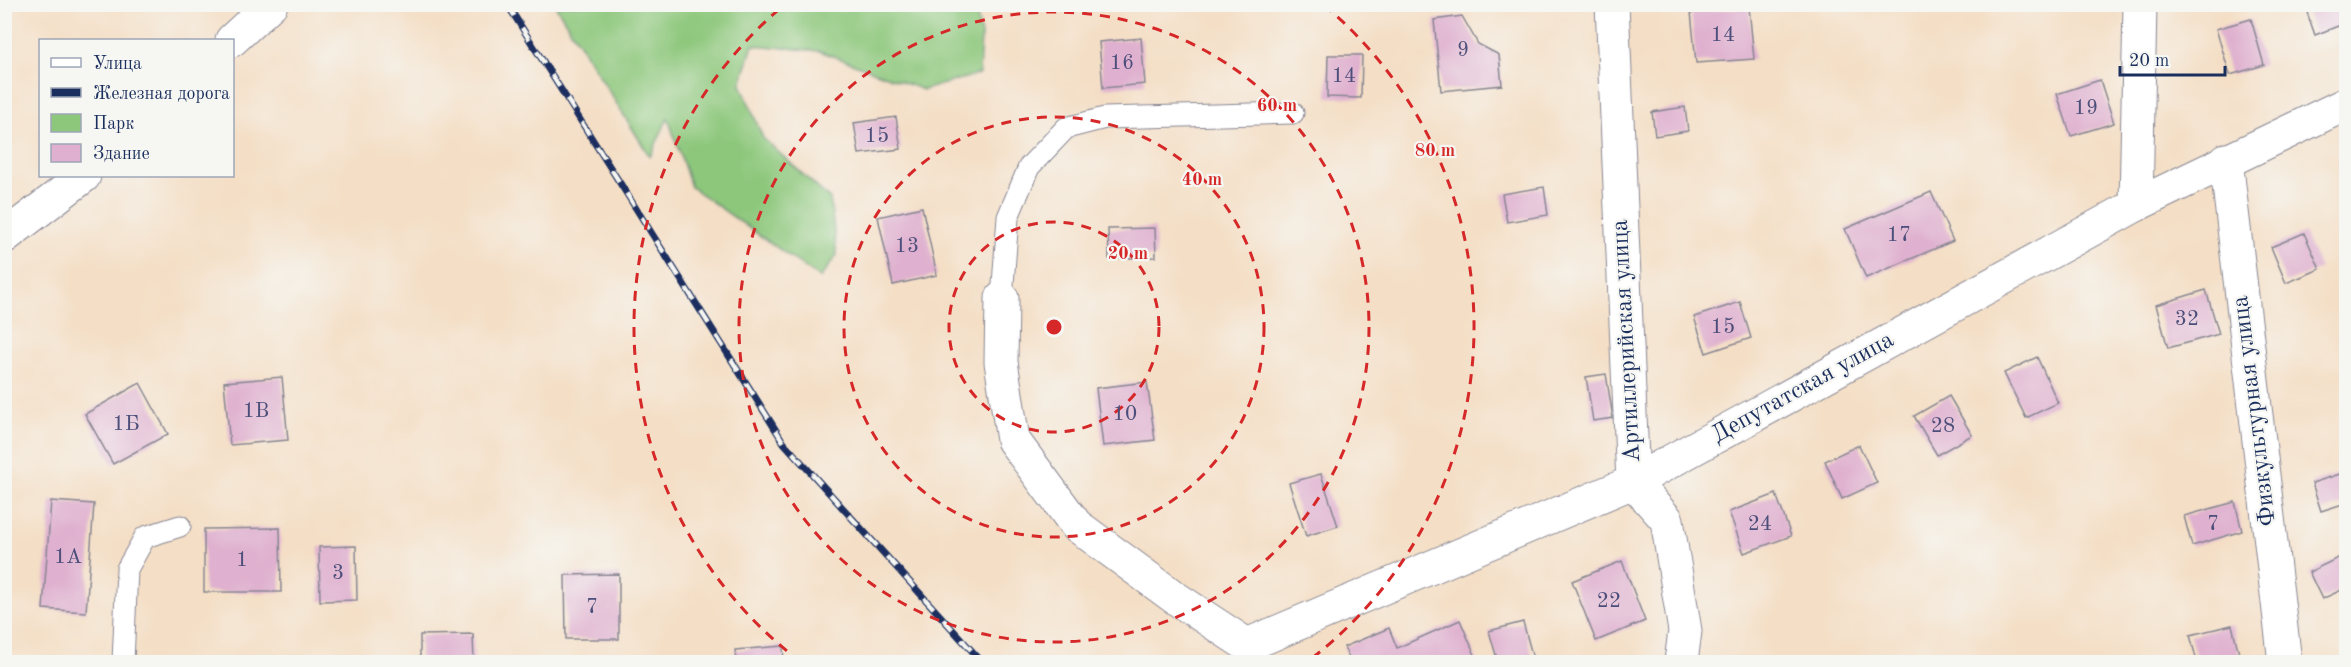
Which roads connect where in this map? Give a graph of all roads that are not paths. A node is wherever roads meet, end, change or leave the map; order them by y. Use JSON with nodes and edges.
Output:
{"nodes":[{"id":1,"x":272,"y":4,"type":"edge"},
{"id":2,"x":1612,"y":4,"type":"edge"},
{"id":3,"x":2140,"y":4,"type":"edge"},
{"id":4,"x":233,"y":39,"type":"edge"},
{"id":5,"x":2346,"y":104,"type":"edge"},
{"id":6,"x":1293,"y":113,"type":"dead end"},
{"id":7,"x":2226,"y":160,"type":"junction"},
{"id":8,"x":83,"y":177,"type":"edge"},
{"id":9,"x":2136,"y":205,"type":"junction"},
{"id":10,"x":4,"y":237,"type":"edge"},
{"id":11,"x":1002,"y":298,"type":"joint"},
{"id":12,"x":1633,"y":482,"type":"junction"},
{"id":13,"x":180,"y":526,"type":"dead end"},
{"id":14,"x":1247,"y":654,"type":"edge"},
{"id":15,"x":123,"y":663,"type":"edge"},
{"id":16,"x":1681,"y":663,"type":"edge"},
{"id":17,"x":2285,"y":663,"type":"edge"}],
"edges":[{"from":1,"to":4,"type":"street"},
{"from":2,"to":12,"type":"street","name":"Артиллерийская улица"},
{"from":3,"to":9,"type":"street"},
{"from":5,"to":7,"type":"street","name":"Депутатская улица"},
{"from":6,"to":11,"type":"lane"},
{"from":7,"to":9,"type":"street","name":"Депутатская улица"},
{"from":7,"to":17,"type":"street","name":"Физкультурная улица"},
{"from":8,"to":10,"type":"street"},
{"from":9,"to":12,"type":"street","name":"Депутатская улица"},
{"from":11,"to":14,"type":"street"},
{"from":12,"to":14,"type":"street","name":"Депутатская улица"},
{"from":12,"to":16,"type":"street","name":"Артиллерийская улица"},
{"from":13,"to":15,"type":"lane"}]}
